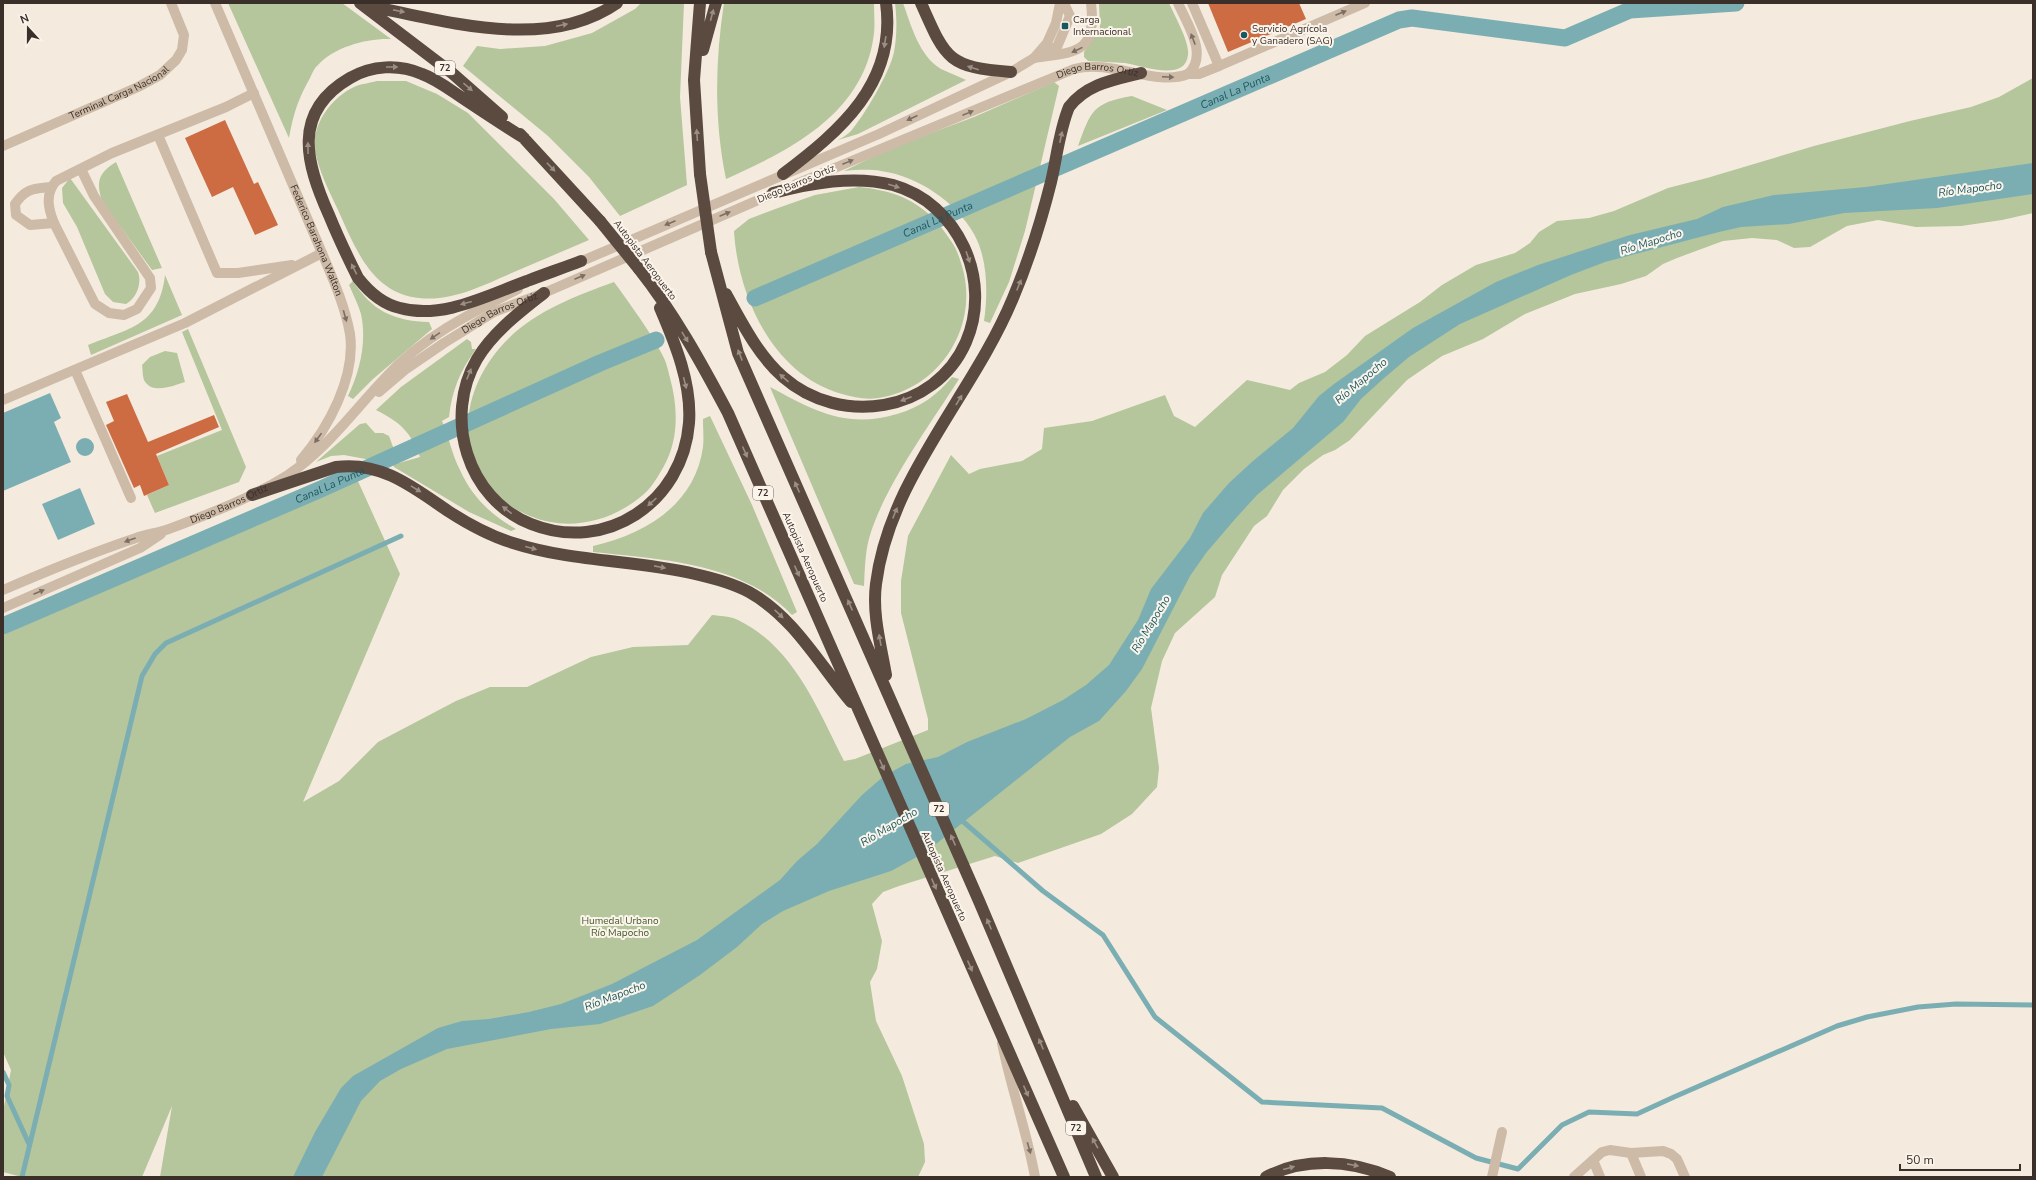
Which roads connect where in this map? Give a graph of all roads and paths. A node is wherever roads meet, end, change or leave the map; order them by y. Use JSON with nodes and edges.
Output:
{"nodes":[{"id":1,"x":171,"y":3,"type":"edge"},
{"id":2,"x":215,"y":3,"type":"edge"},
{"id":3,"x":617,"y":3,"type":"edge"},
{"id":4,"x":700,"y":3,"type":"edge"},
{"id":5,"x":716,"y":3,"type":"edge"},
{"id":6,"x":886,"y":3,"type":"edge"},
{"id":7,"x":921,"y":3,"type":"edge"},
{"id":8,"x":1060,"y":3,"type":"edge"},
{"id":9,"x":1064,"y":3,"type":"edge"},
{"id":10,"x":1091,"y":3,"type":"edge"},
{"id":11,"x":1178,"y":3,"type":"edge"},
{"id":12,"x":1192,"y":3,"type":"edge"},
{"id":13,"x":1365,"y":3,"type":"edge"},
{"id":14,"x":360,"y":4,"type":"edge"},
{"id":15,"x":1038,"y":55,"type":"junction"},
{"id":16,"x":1219,"y":66,"type":"junction"},
{"id":17,"x":1012,"y":72,"type":"junction"},
{"id":18,"x":1141,"y":73,"type":"junction"},
{"id":19,"x":1188,"y":74,"type":"junction"},
{"id":20,"x":694,"y":80,"type":"junction"},
{"id":21,"x":254,"y":93,"type":"junction"},
{"id":22,"x":158,"y":135,"type":"junction"},
{"id":23,"x":524,"y":138,"type":"junction"},
{"id":24,"x":3,"y":146,"type":"edge"},
{"id":25,"x":82,"y":169,"type":"junction"},
{"id":26,"x":783,"y":174,"type":"junction"},
{"id":27,"x":51,"y":187,"type":"junction"},
{"id":28,"x":773,"y":193,"type":"junction"},
{"id":29,"x":54,"y":223,"type":"junction"},
{"id":30,"x":322,"y":253,"type":"junction"},
{"id":31,"x":582,"y":261,"type":"junction"},
{"id":32,"x":298,"y":264,"type":"junction"},
{"id":33,"x":717,"y":279,"type":"junction"},
{"id":34,"x":648,"y":281,"type":"junction"},
{"id":35,"x":544,"y":293,"type":"junction"},
{"id":36,"x":75,"y":370,"type":"junction"},
{"id":37,"x":3,"y":400,"type":"edge"},
{"id":38,"x":359,"y":408,"type":"junction"},
{"id":39,"x":288,"y":475,"type":"junction"},
{"id":40,"x":252,"y":495,"type":"junction"},
{"id":41,"x":131,"y":498,"type":"dead end"},
{"id":42,"x":167,"y":530,"type":"junction"},
{"id":43,"x":3,"y":590,"type":"edge"},
{"id":44,"x":3,"y":608,"type":"edge"},
{"id":45,"x":888,"y":692,"type":"junction"},
{"id":46,"x":860,"y":714,"type":"junction"},
{"id":47,"x":999,"y":1029,"type":"junction"},
{"id":48,"x":1056,"y":1080,"type":"junction"},
{"id":49,"x":1502,"y":1132,"type":"dead end"},
{"id":50,"x":1631,"y":1153,"type":"junction"},
{"id":51,"x":1593,"y":1160,"type":"junction"},
{"id":52,"x":1035,"y":1177,"type":"edge"},
{"id":53,"x":1064,"y":1177,"type":"edge"},
{"id":54,"x":1096,"y":1177,"type":"edge"},
{"id":55,"x":1113,"y":1177,"type":"edge"},
{"id":56,"x":1266,"y":1177,"type":"edge"},
{"id":57,"x":1390,"y":1177,"type":"edge"},
{"id":58,"x":1492,"y":1177,"type":"edge"},
{"id":59,"x":1574,"y":1177,"type":"edge"},
{"id":60,"x":1600,"y":1177,"type":"edge"},
{"id":61,"x":1641,"y":1177,"type":"edge"},
{"id":62,"x":1685,"y":1177,"type":"edge"}],
"edges":[{"from":1,"to":24,"type":"street","name":"Terminal Carga Nacional"},
{"from":2,"to":21,"type":"street","name":"Federico Barahona Walton"},
{"from":14,"to":3,"type":"highway","one_way":true},
{"from":4,"to":20,"type":"highway","name":"Autopista Aeropuerto","number":"72"},
{"from":20,"to":5,"type":"highway","one_way":true},
{"from":6,"to":26,"type":"highway","one_way":true},
{"from":17,"to":7,"type":"highway","one_way":true},
{"from":8,"to":15,"type":"street","name":"Diego Barros Ortíz"},
{"from":9,"to":15,"type":"street"},
{"from":10,"to":15,"type":"street","one_way":true},
{"from":19,"to":11,"type":"street","one_way":true},
{"from":12,"to":16,"type":"street"},
{"from":16,"to":13,"type":"street","name":"Diego Barros Ortíz","one_way":true},
{"from":14,"to":23,"type":"highway","name":"Autopista Aeropuerto","number":"72","one_way":true},
{"from":15,"to":17,"type":"street","name":"Diego Barros Ortíz"},
{"from":16,"to":19,"type":"street","name":"Diego Barros Ortíz"},
{"from":17,"to":26,"type":"street","name":"Diego Barros Ortíz","one_way":true},
{"from":18,"to":19,"type":"street","name":"Diego Barros Ortíz","one_way":true},
{"from":28,"to":18,"type":"street","name":"Diego Barros Ortíz","one_way":true},
{"from":45,"to":18,"type":"highway","one_way":true},
{"from":33,"to":20,"type":"highway","name":"Autopista Aeropuerto","number":"72","one_way":true,"bridge":true},
{"from":21,"to":22,"type":"street"},
{"from":21,"to":30,"type":"street","name":"Federico Barahona Walton"},
{"from":22,"to":25,"type":"street"},
{"from":22,"to":32,"type":"street"},
{"from":31,"to":23,"type":"highway","one_way":true},
{"from":23,"to":34,"type":"highway","name":"Autopista Aeropuerto","number":"72","one_way":true,"bridge":true},
{"from":25,"to":27,"type":"street"},
{"from":25,"to":29,"type":"street"},
{"from":26,"to":31,"type":"street","name":"Diego Barros Ortíz","one_way":true},
{"from":27,"to":29,"type":"street"},
{"from":27,"to":29,"type":"street"},
{"from":28,"to":33,"type":"highway","one_way":true},
{"from":35,"to":28,"type":"street","name":"Diego Barros Ortíz","one_way":true},
{"from":30,"to":32,"type":"street"},
{"from":30,"to":39,"type":"street","name":"Federico Barahona Walton","one_way":true},
{"from":31,"to":38,"type":"street","name":"Diego Barros Ortíz","one_way":true},
{"from":32,"to":36,"type":"street"},
{"from":45,"to":33,"type":"highway","name":"Autopista Aeropuerto","number":"72","one_way":true},
{"from":34,"to":35,"type":"highway","one_way":true},
{"from":34,"to":46,"type":"highway","name":"Autopista Aeropuerto","number":"72","one_way":true},
{"from":35,"to":38,"type":"street","name":"Diego Barros Ortíz"},
{"from":36,"to":37,"type":"street"},
{"from":36,"to":41,"type":"street"},
{"from":38,"to":39,"type":"street","name":"Diego Barros Ortíz"},
{"from":39,"to":40,"type":"street","name":"Diego Barros Ortíz"},
{"from":40,"to":42,"type":"street","name":"Diego Barros Ortíz"},
{"from":40,"to":46,"type":"highway","one_way":true},
{"from":42,"to":43,"type":"street","name":"Diego Barros Ortíz","one_way":true},
{"from":44,"to":42,"type":"street","name":"Diego Barros Ortíz","one_way":true},
{"from":48,"to":45,"type":"highway","name":"Autopista Aeropuerto","number":"72","one_way":true},
{"from":46,"to":47,"type":"highway","name":"Autopista Aeropuerto","number":"72","one_way":true},
{"from":47,"to":52,"type":"street","one_way":true},
{"from":47,"to":53,"type":"highway","name":"Autopista Aeropuerto","number":"72","one_way":true},
{"from":48,"to":54,"type":"highway","name":"Autopista Aeropuerto","number":"72"},
{"from":55,"to":48,"type":"highway","name":"Autopista Aeropuerto","one_way":true},
{"from":49,"to":58,"type":"street"},
{"from":50,"to":51,"type":"street"},
{"from":50,"to":61,"type":"street"},
{"from":50,"to":62,"type":"street"},
{"from":51,"to":59,"type":"street"},
{"from":51,"to":60,"type":"street"},
{"from":56,"to":57,"type":"highway","one_way":true}]}
